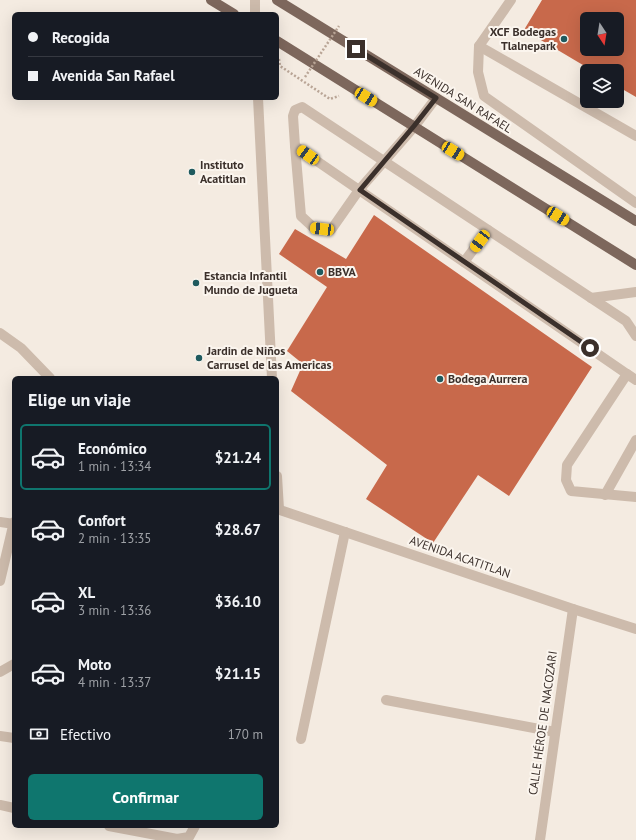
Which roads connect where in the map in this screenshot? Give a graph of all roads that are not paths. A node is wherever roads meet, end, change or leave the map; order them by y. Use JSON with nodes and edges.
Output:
{"nodes":[{"id":1,"x":211,"y":0,"type":"edge"},
{"id":2,"x":255,"y":0,"type":"edge"},
{"id":3,"x":277,"y":0,"type":"edge"},
{"id":4,"x":511,"y":0,"type":"edge"},
{"id":5,"x":231,"y":12,"type":"edge"},
{"id":6,"x":255,"y":12,"type":"edge"},
{"id":7,"x":279,"y":42,"type":"edge"},
{"id":8,"x":479,"y":46,"type":"junction"},
{"id":9,"x":436,"y":98,"type":"junction"},
{"id":10,"x":258,"y":100,"type":"edge"},
{"id":11,"x":414,"y":126,"type":"junction"},
{"id":12,"x":636,"y":136,"type":"edge"},
{"id":13,"x":295,"y":146,"type":"junction"},
{"id":14,"x":383,"y":162,"type":"junction"},
{"id":15,"x":360,"y":190,"type":"junction"},
{"id":16,"x":636,"y":203,"type":"edge"},
{"id":17,"x":636,"y":222,"type":"edge"},
{"id":18,"x":488,"y":230,"type":"junction"},
{"id":19,"x":464,"y":262,"type":"junction"},
{"id":20,"x":636,"y":265,"type":"edge"},
{"id":21,"x":636,"y":292,"type":"edge"},
{"id":22,"x":591,"y":298,"type":"junction"},
{"id":23,"x":0,"y":333,"type":"edge"},
{"id":24,"x":636,"y":336,"type":"edge"},
{"id":25,"x":627,"y":374,"type":"junction"},
{"id":26,"x":46,"y":376,"type":"edge"},
{"id":27,"x":272,"y":376,"type":"edge"},
{"id":28,"x":636,"y":380,"type":"edge"},
{"id":29,"x":636,"y":440,"type":"edge"},
{"id":30,"x":605,"y":495,"type":"junction"},
{"id":31,"x":636,"y":497,"type":"edge"},
{"id":32,"x":279,"y":509,"type":"edge"},
{"id":33,"x":0,"y":522,"type":"edge"},
{"id":34,"x":12,"y":523,"type":"edge"},
{"id":35,"x":12,"y":531,"type":"edge"},
{"id":36,"x":345,"y":532,"type":"junction"},
{"id":37,"x":0,"y":581,"type":"edge"},
{"id":38,"x":573,"y":609,"type":"junction"},
{"id":39,"x":636,"y":629,"type":"edge"},
{"id":40,"x":12,"y":665,"type":"edge"},
{"id":41,"x":0,"y":672,"type":"edge"},
{"id":42,"x":386,"y":700,"type":"dead end"},
{"id":43,"x":555,"y":732,"type":"junction"},
{"id":44,"x":0,"y":736,"type":"edge"},
{"id":45,"x":12,"y":738,"type":"edge"},
{"id":46,"x":301,"y":739,"type":"dead end"},
{"id":47,"x":0,"y":805,"type":"edge"},
{"id":48,"x":12,"y":808,"type":"edge"},
{"id":49,"x":119,"y":828,"type":"edge"},
{"id":50,"x":194,"y":828,"type":"edge"},
{"id":51,"x":540,"y":840,"type":"edge"}],
"edges":[{"from":1,"to":5,"type":"main road"},
{"from":2,"to":6,"type":"street"},
{"from":3,"to":9,"type":"main road","name":"AVENIDA SAN RAFAEL"},
{"from":4,"to":8,"type":"street"},
{"from":7,"to":11,"type":"main road"},
{"from":8,"to":12,"type":"street"},
{"from":8,"to":16,"type":"street"},
{"from":9,"to":11,"type":"street"},
{"from":9,"to":17,"type":"main road","name":"AVENIDA SAN RAFAEL"},
{"from":10,"to":27,"type":"street"},
{"from":11,"to":14,"type":"street"},
{"from":11,"to":20,"type":"main road"},
{"from":13,"to":14,"type":"street"},
{"from":13,"to":15,"type":"street"},
{"from":13,"to":15,"type":"street"},
{"from":14,"to":15,"type":"street"},
{"from":14,"to":18,"type":"street"},
{"from":15,"to":19,"type":"street"},
{"from":18,"to":19,"type":"street"},
{"from":18,"to":22,"type":"street"},
{"from":19,"to":25,"type":"street"},
{"from":21,"to":22,"type":"street"},
{"from":22,"to":24,"type":"street"},
{"from":23,"to":26,"type":"street"},
{"from":25,"to":28,"type":"street"},
{"from":25,"to":30,"type":"street"},
{"from":29,"to":30,"type":"street"},
{"from":30,"to":31,"type":"street"},
{"from":32,"to":36,"type":"street","name":"AVENIDA ACATITLAN"},
{"from":33,"to":34,"type":"street"},
{"from":35,"to":37,"type":"street"},
{"from":36,"to":38,"type":"street","name":"AVENIDA ACATITLAN"},
{"from":36,"to":46,"type":"street"},
{"from":38,"to":39,"type":"street","name":"AVENIDA ACATITLAN"},
{"from":38,"to":43,"type":"street","name":"CALLE HÉROE DE NACOZARI"},
{"from":40,"to":41,"type":"street"},
{"from":42,"to":43,"type":"street"},
{"from":43,"to":51,"type":"street","name":"CALLE HÉROE DE NACOZARI"},
{"from":44,"to":45,"type":"street"},
{"from":47,"to":48,"type":"street"},
{"from":49,"to":50,"type":"street"}]}
